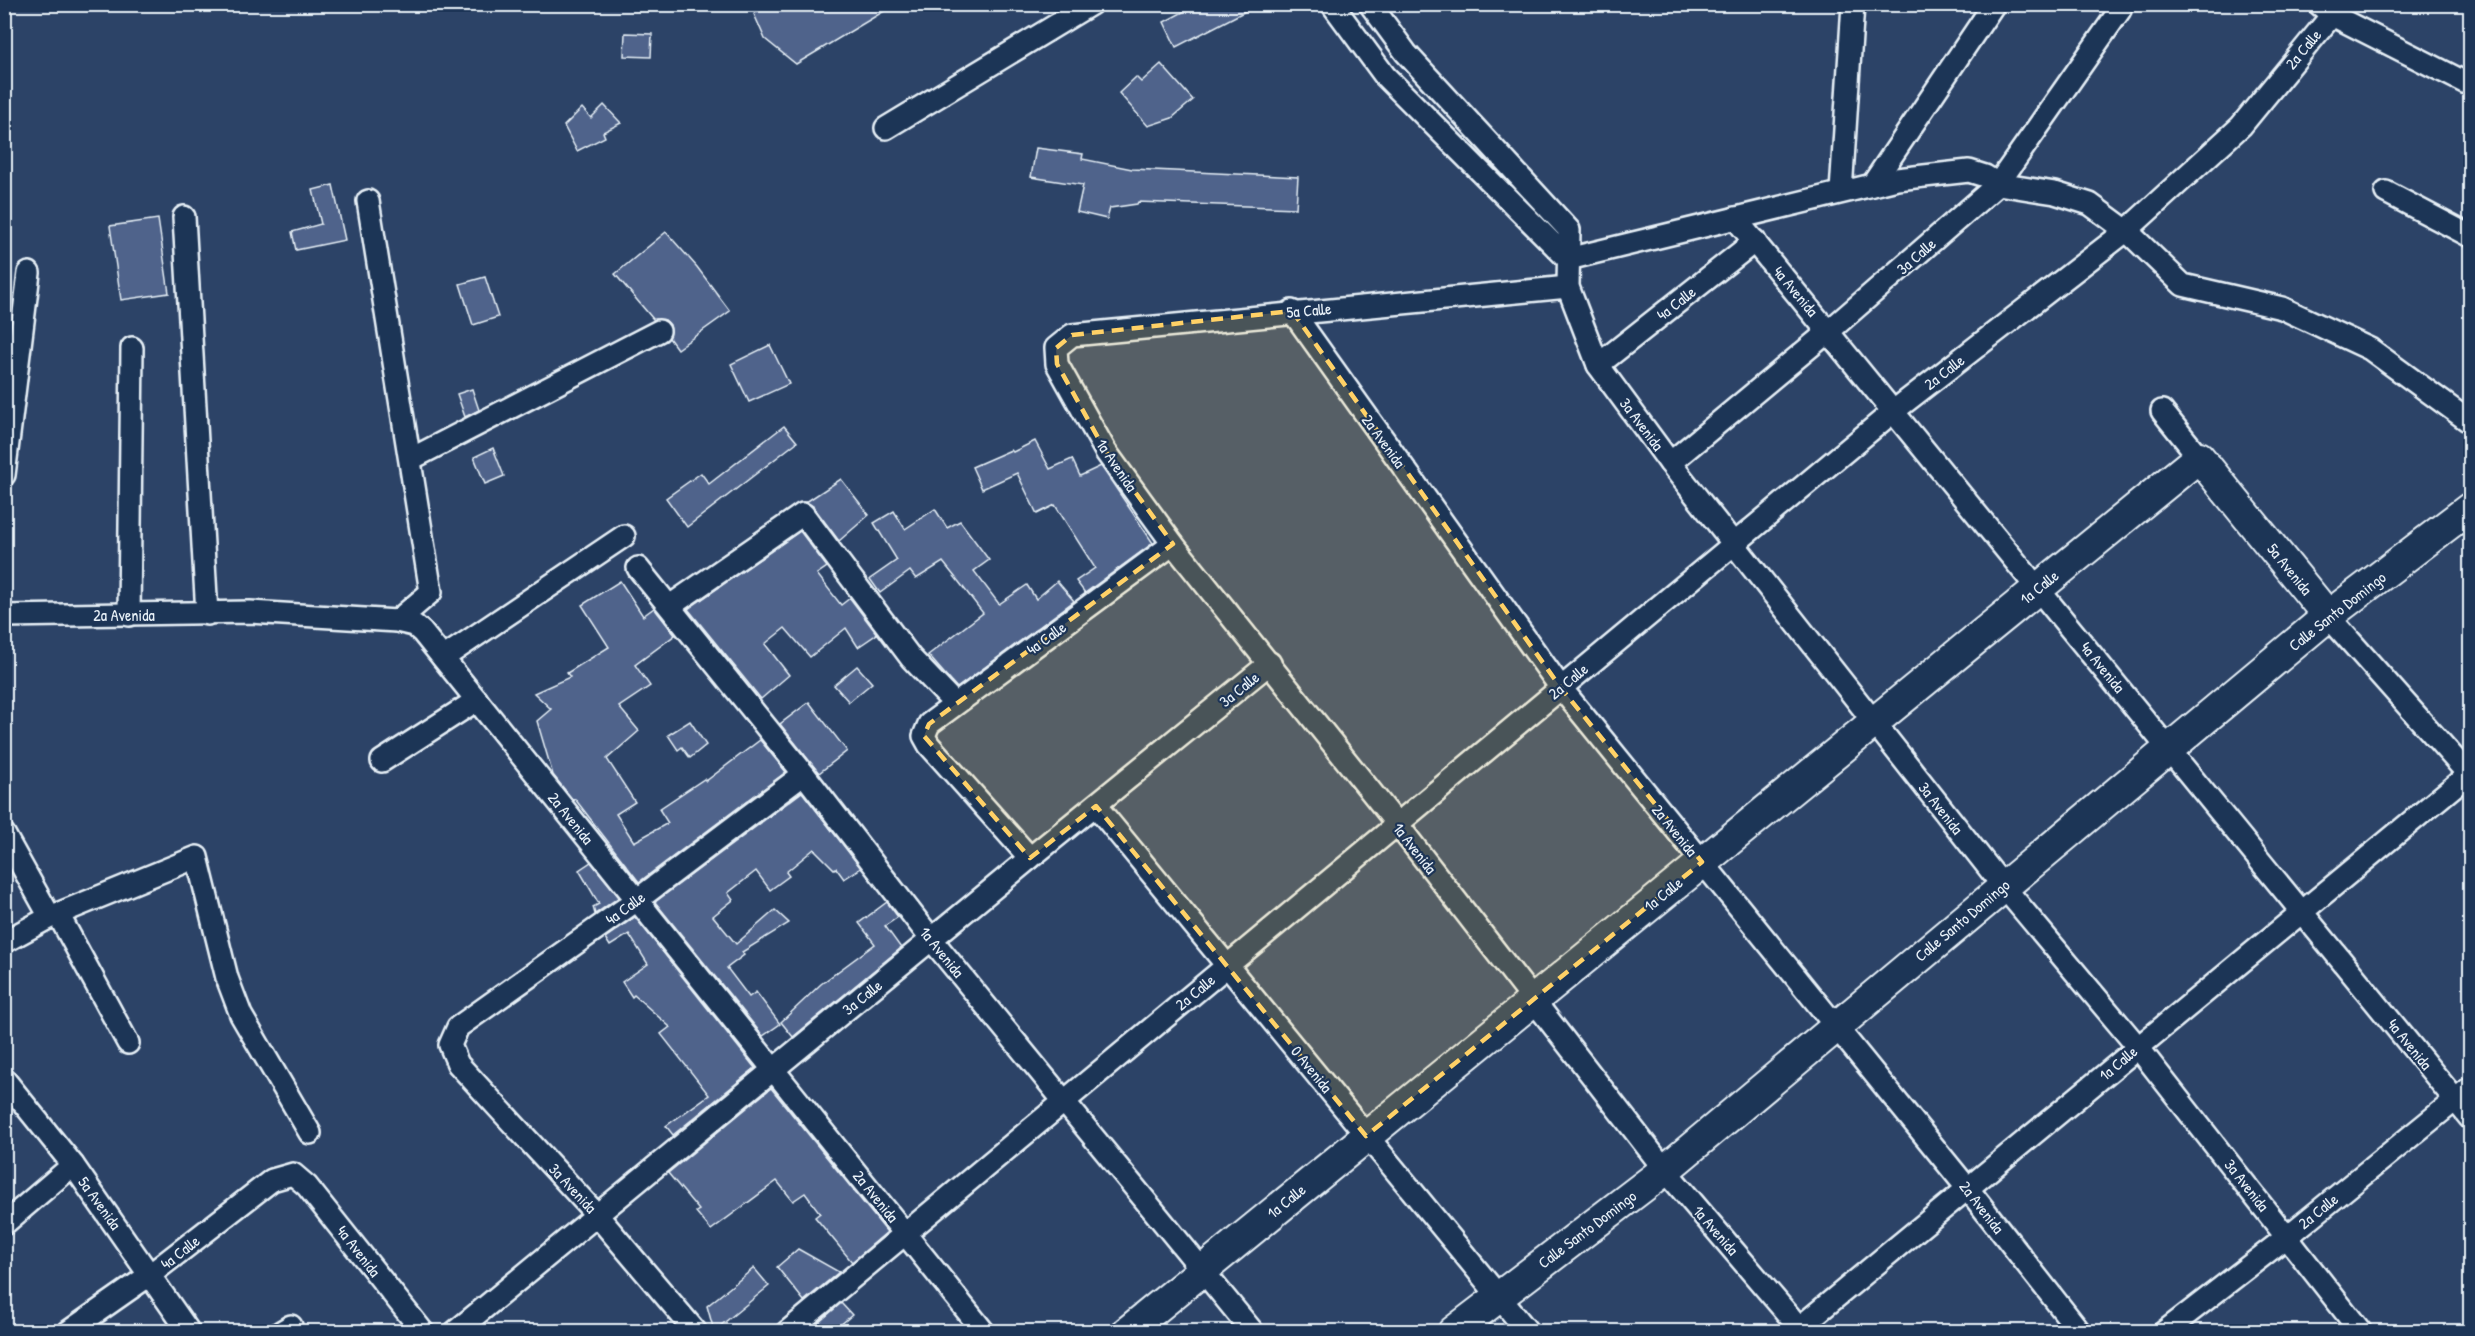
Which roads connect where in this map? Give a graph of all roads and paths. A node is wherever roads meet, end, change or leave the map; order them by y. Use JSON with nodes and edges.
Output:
{"nodes":[{"id":1,"x":1091,"y":4,"type":"edge"},
{"id":2,"x":1332,"y":4,"type":"edge"},
{"id":3,"x":1370,"y":4,"type":"edge"},
{"id":4,"x":1853,"y":4,"type":"edge"},
{"id":5,"x":1995,"y":4,"type":"edge"},
{"id":6,"x":2120,"y":10,"type":"dead end"},
{"id":7,"x":2325,"y":10,"type":"edge"},
{"id":8,"x":2470,"y":85,"type":"edge"},
{"id":9,"x":886,"y":128,"type":"dead end"},
{"id":10,"x":1998,"y":184,"type":"junction"},
{"id":11,"x":1872,"y":185,"type":"junction"},
{"id":12,"x":1841,"y":192,"type":"junction"},
{"id":13,"x":2386,"y":192,"type":"dead end"},
{"id":14,"x":368,"y":201,"type":"dead end"},
{"id":15,"x":184,"y":217,"type":"dead end"},
{"id":16,"x":1735,"y":218,"type":"junction"},
{"id":17,"x":2126,"y":231,"type":"junction"},
{"id":18,"x":2470,"y":236,"type":"edge"},
{"id":19,"x":1755,"y":241,"type":"junction"},
{"id":20,"x":1568,"y":259,"type":"junction"},
{"id":21,"x":29,"y":273,"type":"dead end"},
{"id":22,"x":1568,"y":287,"type":"junction"},
{"id":23,"x":1292,"y":311,"type":"junction"},
{"id":24,"x":658,"y":331,"type":"dead end"},
{"id":25,"x":1829,"y":331,"type":"junction"},
{"id":26,"x":132,"y":348,"type":"dead end"},
{"id":27,"x":1056,"y":348,"type":"joint"},
{"id":28,"x":1598,"y":365,"type":"junction"},
{"id":29,"x":1895,"y":410,"type":"junction"},
{"id":30,"x":2162,"y":411,"type":"dead end"},
{"id":31,"x":2470,"y":422,"type":"edge"},
{"id":32,"x":2199,"y":457,"type":"junction"},
{"id":33,"x":411,"y":459,"type":"junction"},
{"id":34,"x":1670,"y":463,"type":"junction"},
{"id":35,"x":4,"y":475,"type":"edge"},
{"id":36,"x":2470,"y":508,"type":"edge"},
{"id":37,"x":624,"y":536,"type":"dead end"},
{"id":38,"x":1734,"y":543,"type":"junction"},
{"id":39,"x":1173,"y":544,"type":"junction"},
{"id":40,"x":638,"y":568,"type":"dead end"},
{"id":41,"x":2038,"y":588,"type":"junction"},
{"id":42,"x":670,"y":606,"type":"junction"},
{"id":43,"x":207,"y":614,"type":"junction"},
{"id":44,"x":4,"y":615,"type":"edge"},
{"id":45,"x":129,"y":615,"type":"junction"},
{"id":46,"x":2328,"y":616,"type":"junction"},
{"id":47,"x":397,"y":621,"type":"junction"},
{"id":48,"x":443,"y":658,"type":"junction"},
{"id":49,"x":1270,"y":663,"type":"junction"},
{"id":50,"x":1561,"y":688,"type":"junction"},
{"id":51,"x":477,"y":700,"type":"junction"},
{"id":52,"x":955,"y":704,"type":"junction"},
{"id":53,"x":1874,"y":722,"type":"junction"},
{"id":54,"x":2169,"y":747,"type":"junction"},
{"id":55,"x":382,"y":761,"type":"dead end"},
{"id":56,"x":804,"y":774,"type":"junction"},
{"id":57,"x":2470,"y":774,"type":"edge"},
{"id":58,"x":1096,"y":806,"type":"junction"},
{"id":59,"x":1397,"y":824,"type":"junction"},
{"id":60,"x":4,"y":834,"type":"edge"},
{"id":61,"x":1029,"y":858,"type":"junction"},
{"id":62,"x":1702,"y":862,"type":"junction"},
{"id":63,"x":2003,"y":886,"type":"junction"},
{"id":64,"x":637,"y":900,"type":"junction"},
{"id":65,"x":2303,"y":911,"type":"junction"},
{"id":66,"x":54,"y":915,"type":"junction"},
{"id":67,"x":932,"y":940,"type":"junction"},
{"id":68,"x":4,"y":942,"type":"edge"},
{"id":69,"x":1227,"y":965,"type":"junction"},
{"id":70,"x":1533,"y":1000,"type":"junction"},
{"id":71,"x":1835,"y":1026,"type":"junction"},
{"id":72,"x":128,"y":1043,"type":"dead end"},
{"id":73,"x":450,"y":1045,"type":"joint"},
{"id":74,"x":2138,"y":1046,"type":"junction"},
{"id":75,"x":773,"y":1070,"type":"junction"},
{"id":76,"x":4,"y":1079,"type":"edge"},
{"id":77,"x":2463,"y":1094,"type":"edge"},
{"id":78,"x":1065,"y":1100,"type":"junction"},
{"id":79,"x":2470,"y":1118,"type":"edge"},
{"id":80,"x":310,"y":1133,"type":"dead end"},
{"id":81,"x":1366,"y":1136,"type":"junction"},
{"id":82,"x":73,"y":1165,"type":"junction"},
{"id":83,"x":1665,"y":1170,"type":"junction"},
{"id":84,"x":292,"y":1174,"type":"joint"},
{"id":85,"x":1968,"y":1189,"type":"junction"},
{"id":86,"x":596,"y":1214,"type":"junction"},
{"id":87,"x":4,"y":1224,"type":"edge"},
{"id":88,"x":906,"y":1233,"type":"junction"},
{"id":89,"x":2288,"y":1236,"type":"junction"},
{"id":90,"x":1202,"y":1270,"type":"junction"},
{"id":91,"x":151,"y":1274,"type":"junction"},
{"id":92,"x":1497,"y":1296,"type":"junction"},
{"id":93,"x":1799,"y":1330,"type":"edge"},
{"id":94,"x":68,"y":1332,"type":"edge"},
{"id":95,"x":189,"y":1332,"type":"edge"},
{"id":96,"x":423,"y":1332,"type":"edge"},
{"id":97,"x":455,"y":1332,"type":"edge"},
{"id":98,"x":696,"y":1332,"type":"edge"},
{"id":99,"x":787,"y":1332,"type":"edge"},
{"id":100,"x":984,"y":1332,"type":"edge"},
{"id":101,"x":1127,"y":1332,"type":"edge"},
{"id":102,"x":1253,"y":1332,"type":"edge"},
{"id":103,"x":1453,"y":1332,"type":"edge"},
{"id":104,"x":1528,"y":1332,"type":"edge"},
{"id":105,"x":2080,"y":1332,"type":"edge"},
{"id":106,"x":2164,"y":1332,"type":"edge"},
{"id":107,"x":2361,"y":1332,"type":"edge"}],
"edges":[{"from":1,"to":9,"type":"street"},
{"from":2,"to":20,"type":"street"},
{"from":3,"to":20,"type":"street","name":"3a Avenida"},
{"from":4,"to":12,"type":"street"},
{"from":5,"to":11,"type":"street"},
{"from":6,"to":10,"type":"street","name":"3a Calle"},
{"from":7,"to":8,"type":"street"},
{"from":7,"to":17,"type":"street","name":"2a Calle"},
{"from":10,"to":11,"type":"street"},
{"from":10,"to":17,"type":"street"},
{"from":10,"to":25,"type":"street","name":"3a Calle"},
{"from":11,"to":12,"type":"street"},
{"from":12,"to":16,"type":"street"},
{"from":13,"to":18,"type":"street"},
{"from":14,"to":33,"type":"street"},
{"from":15,"to":43,"type":"street"},
{"from":16,"to":19,"type":"street","name":"4a Avenida"},
{"from":16,"to":20,"type":"street"},
{"from":17,"to":29,"type":"street","name":"2a Calle"},
{"from":17,"to":31,"type":"street"},
{"from":19,"to":25,"type":"street","name":"4a Avenida"},
{"from":19,"to":28,"type":"street","name":"4a Calle"},
{"from":20,"to":22,"type":"street","name":"3a Avenida"},
{"from":21,"to":35,"type":"street"},
{"from":22,"to":23,"type":"street","name":"5a Calle"},
{"from":22,"to":28,"type":"street","name":"3a Avenida"},
{"from":23,"to":27,"type":"street","name":"5a Calle"},
{"from":23,"to":50,"type":"street","name":"2a Avenida"},
{"from":24,"to":33,"type":"street"},
{"from":25,"to":29,"type":"street","name":"4a Avenida"},
{"from":25,"to":34,"type":"street","name":"3a Calle"},
{"from":26,"to":45,"type":"street"},
{"from":27,"to":39,"type":"street","name":"1a Avenida"},
{"from":28,"to":34,"type":"street","name":"3a Avenida"},
{"from":29,"to":38,"type":"street","name":"2a Calle"},
{"from":29,"to":41,"type":"street","name":"4a Avenida"},
{"from":30,"to":32,"type":"street","name":"5a Avenida"},
{"from":32,"to":41,"type":"main road","name":"1a Calle"},
{"from":32,"to":46,"type":"main road","name":"5a Avenida"},
{"from":33,"to":47,"type":"street"},
{"from":34,"to":38,"type":"street","name":"3a Avenida"},
{"from":36,"to":46,"type":"main road","name":"Calle Santo Domingo"},
{"from":37,"to":48,"type":"street"},
{"from":38,"to":50,"type":"street","name":"2a Calle"},
{"from":38,"to":53,"type":"street","name":"3a Avenida"},
{"from":39,"to":49,"type":"street","name":"1a Avenida"},
{"from":39,"to":52,"type":"street","name":"4a Calle"},
{"from":40,"to":42,"type":"street","name":"1a Avenida"},
{"from":41,"to":53,"type":"main road","name":"1a Calle"},
{"from":41,"to":54,"type":"street","name":"4a Avenida"},
{"from":42,"to":52,"type":"street"},
{"from":42,"to":56,"type":"street","name":"1a Avenida"},
{"from":43,"to":45,"type":"street","name":"2a Avenida"},
{"from":43,"to":47,"type":"street","name":"2a Avenida"},
{"from":44,"to":45,"type":"street","name":"2a Avenida"},
{"from":46,"to":54,"type":"main road","name":"Calle Santo Domingo"},
{"from":46,"to":57,"type":"street","name":"5a Avenida"},
{"from":47,"to":48,"type":"street","name":"2a Avenida"},
{"from":48,"to":51,"type":"street","name":"2a Avenida"},
{"from":49,"to":58,"type":"street","name":"3a Calle"},
{"from":49,"to":59,"type":"street","name":"1a Avenida"},
{"from":50,"to":59,"type":"street","name":"2a Calle"},
{"from":50,"to":62,"type":"street","name":"2a Avenida"},
{"from":51,"to":55,"type":"street"},
{"from":51,"to":64,"type":"street","name":"2a Avenida"},
{"from":52,"to":61,"type":"street","name":"4a Calle"},
{"from":53,"to":62,"type":"main road","name":"1a Calle"},
{"from":53,"to":63,"type":"street","name":"3a Avenida"},
{"from":54,"to":63,"type":"main road","name":"Calle Santo Domingo"},
{"from":54,"to":65,"type":"street","name":"4a Avenida"},
{"from":56,"to":64,"type":"street","name":"4a Calle"},
{"from":56,"to":67,"type":"street","name":"1a Avenida"},
{"from":57,"to":65,"type":"street","name":"1a Calle"},
{"from":58,"to":61,"type":"street","name":"3a Calle"},
{"from":58,"to":69,"type":"street","name":"0 Avenida"},
{"from":59,"to":69,"type":"street","name":"2a Calle"},
{"from":59,"to":70,"type":"street","name":"1a Avenida"},
{"from":60,"to":66,"type":"street"},
{"from":61,"to":67,"type":"street","name":"3a Calle"},
{"from":62,"to":70,"type":"main road","name":"1a Calle"},
{"from":62,"to":71,"type":"street","name":"2a Avenida"},
{"from":63,"to":71,"type":"main road","name":"Calle Santo Domingo"},
{"from":63,"to":74,"type":"street","name":"3a Avenida"},
{"from":64,"to":73,"type":"street","name":"4a Calle"},
{"from":64,"to":75,"type":"street","name":"2a Avenida"},
{"from":65,"to":74,"type":"street","name":"1a Calle"},
{"from":65,"to":77,"type":"street","name":"4a Avenida"},
{"from":66,"to":68,"type":"street"},
{"from":66,"to":72,"type":"street"},
{"from":66,"to":80,"type":"street"},
{"from":67,"to":75,"type":"street","name":"3a Calle"},
{"from":67,"to":78,"type":"street","name":"1a Avenida"},
{"from":69,"to":78,"type":"street","name":"2a Calle"},
{"from":69,"to":81,"type":"street","name":"0 Avenida"},
{"from":70,"to":81,"type":"main road","name":"1a Calle"},
{"from":70,"to":83,"type":"street","name":"1a Avenida"},
{"from":71,"to":83,"type":"main road","name":"Calle Santo Domingo"},
{"from":71,"to":85,"type":"street","name":"2a Avenida"},
{"from":73,"to":86,"type":"street","name":"3a Avenida"},
{"from":74,"to":85,"type":"street","name":"1a Calle"},
{"from":74,"to":89,"type":"street","name":"3a Avenida"},
{"from":75,"to":86,"type":"street","name":"3a Calle"},
{"from":75,"to":88,"type":"street","name":"2a Avenida"},
{"from":76,"to":82,"type":"street","name":"5a Avenida"},
{"from":77,"to":79,"type":"street","name":"4a Avenida"},
{"from":77,"to":89,"type":"street","name":"2a Calle"},
{"from":78,"to":88,"type":"street","name":"2a Calle"},
{"from":78,"to":90,"type":"street","name":"1a Avenida"},
{"from":81,"to":90,"type":"main road","name":"1a Calle"},
{"from":81,"to":92,"type":"street","name":"0 Avenida"},
{"from":82,"to":87,"type":"street"},
{"from":82,"to":91,"type":"street","name":"5a Avenida"},
{"from":83,"to":92,"type":"main road","name":"Calle Santo Domingo"},
{"from":83,"to":93,"type":"street","name":"1a Avenida"},
{"from":84,"to":91,"type":"street","name":"4a Calle"},
{"from":84,"to":96,"type":"street","name":"4a Avenida"},
{"from":85,"to":93,"type":"street","name":"1a Calle"},
{"from":85,"to":105,"type":"street","name":"2a Avenida"},
{"from":86,"to":97,"type":"street","name":"3a Calle"},
{"from":86,"to":98,"type":"street","name":"3a Avenida"},
{"from":88,"to":99,"type":"street","name":"2a Calle"},
{"from":88,"to":100,"type":"street","name":"2a Avenida"},
{"from":89,"to":106,"type":"street","name":"2a Calle"},
{"from":89,"to":107,"type":"street","name":"3a Avenida"},
{"from":90,"to":101,"type":"main road","name":"1a Calle"},
{"from":90,"to":102,"type":"street","name":"1a Avenida"},
{"from":91,"to":94,"type":"street","name":"4a Calle"},
{"from":91,"to":95,"type":"street","name":"5a Avenida"},
{"from":92,"to":103,"type":"main road","name":"Calle Santo Domingo"},
{"from":92,"to":104,"type":"street","name":"0 Avenida"}]}
